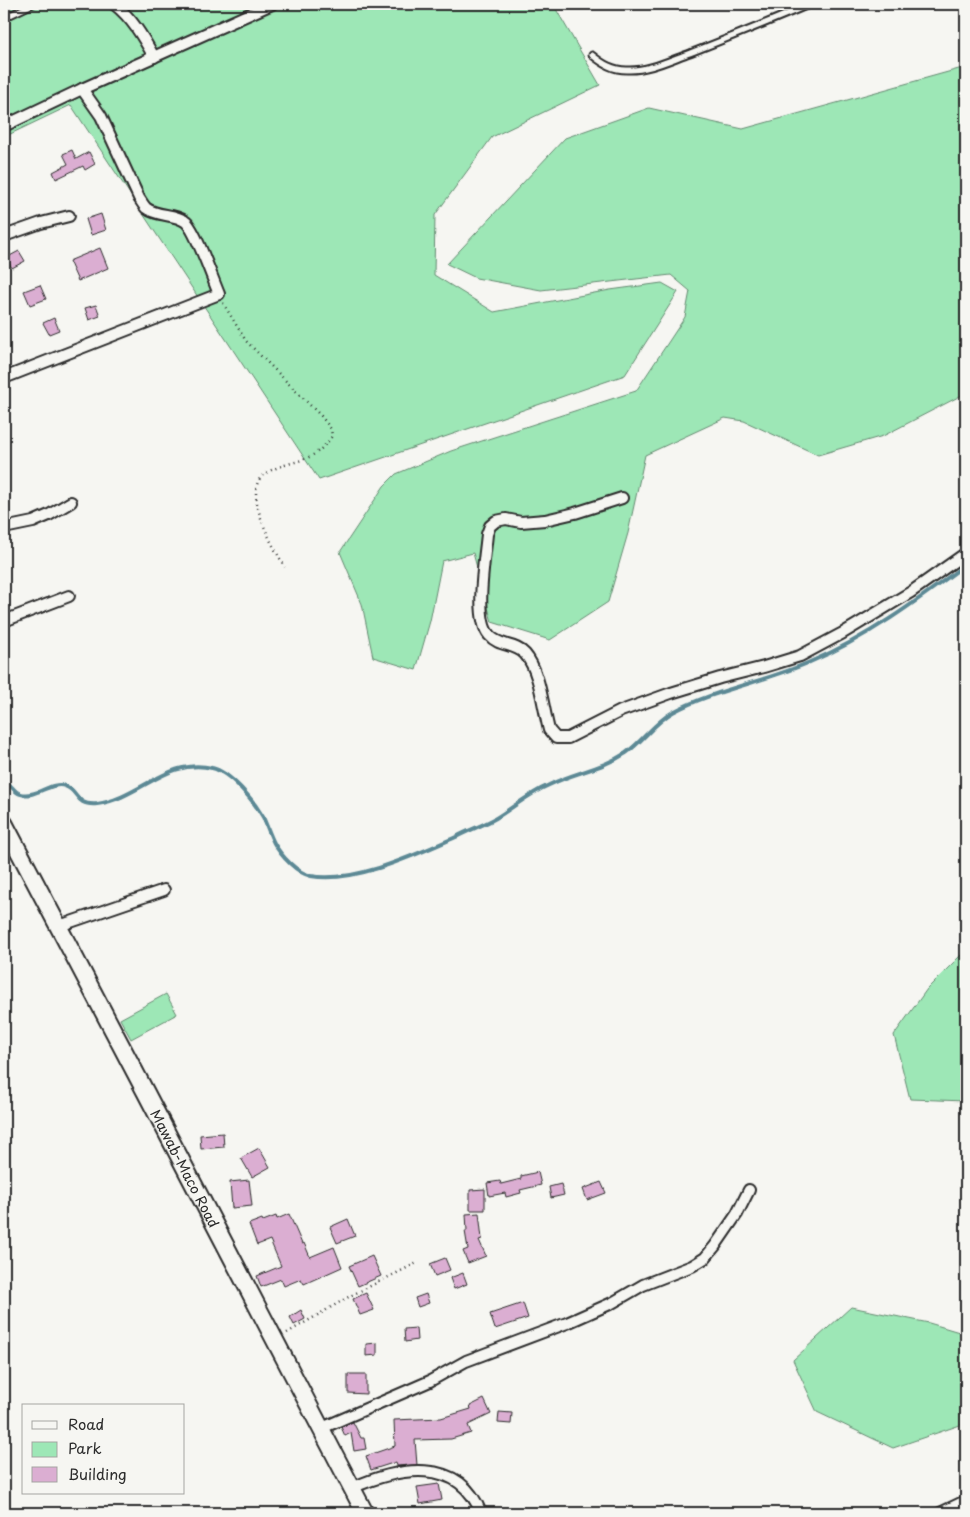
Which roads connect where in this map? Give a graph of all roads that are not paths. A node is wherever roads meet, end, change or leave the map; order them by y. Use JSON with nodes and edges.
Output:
{"nodes":[{"id":1,"x":33,"y":4,"type":"edge"},
{"id":2,"x":114,"y":4,"type":"edge"},
{"id":3,"x":272,"y":4,"type":"edge"},
{"id":4,"x":811,"y":4,"type":"edge"},
{"id":5,"x":4,"y":18,"type":"edge"},
{"id":6,"x":592,"y":56,"type":"dead end"},
{"id":7,"x":154,"y":57,"type":"junction"},
{"id":8,"x":82,"y":88,"type":"junction"},
{"id":9,"x":4,"y":126,"type":"edge"},
{"id":10,"x":69,"y":216,"type":"dead end"},
{"id":11,"x":4,"y":236,"type":"edge"},
{"id":12,"x":4,"y":378,"type":"edge"},
{"id":13,"x":622,"y":498,"type":"dead end"},
{"id":14,"x":71,"y":502,"type":"dead end"},
{"id":15,"x":4,"y":528,"type":"edge"},
{"id":16,"x":966,"y":553,"type":"edge"},
{"id":17,"x":69,"y":596,"type":"dead end"},
{"id":18,"x":4,"y":621,"type":"edge"},
{"id":19,"x":4,"y":823,"type":"edge"},
{"id":20,"x":164,"y":890,"type":"dead end"},
{"id":21,"x":59,"y":926,"type":"junction"},
{"id":22,"x":749,"y":1190,"type":"dead end"},
{"id":23,"x":322,"y":1428,"type":"junction"},
{"id":24,"x":352,"y":1488,"type":"junction"},
{"id":25,"x":966,"y":1503,"type":"edge"},
{"id":26,"x":365,"y":1513,"type":"edge"},
{"id":27,"x":481,"y":1513,"type":"edge"},
{"id":28,"x":940,"y":1513,"type":"edge"}],
"edges":[{"from":1,"to":5,"type":"lane"},
{"from":2,"to":7,"type":"street"},
{"from":3,"to":7,"type":"street"},
{"from":4,"to":6,"type":"lane"},
{"from":7,"to":8,"type":"street"},
{"from":8,"to":9,"type":"street"},
{"from":8,"to":12,"type":"street"},
{"from":10,"to":11,"type":"street"},
{"from":13,"to":16,"type":"street"},
{"from":14,"to":15,"type":"street"},
{"from":17,"to":18,"type":"street"},
{"from":19,"to":21,"type":"main road","name":"Mawab-Maco Road"},
{"from":20,"to":21,"type":"street"},
{"from":21,"to":23,"type":"main road","name":"Mawab-Maco Road"},
{"from":22,"to":23,"type":"street"},
{"from":23,"to":24,"type":"main road","name":"Mawab-Maco Road"},
{"from":24,"to":26,"type":"main road","name":"Mawab-Maco Road"},
{"from":24,"to":27,"type":"street"},
{"from":25,"to":28,"type":"street"}]}
